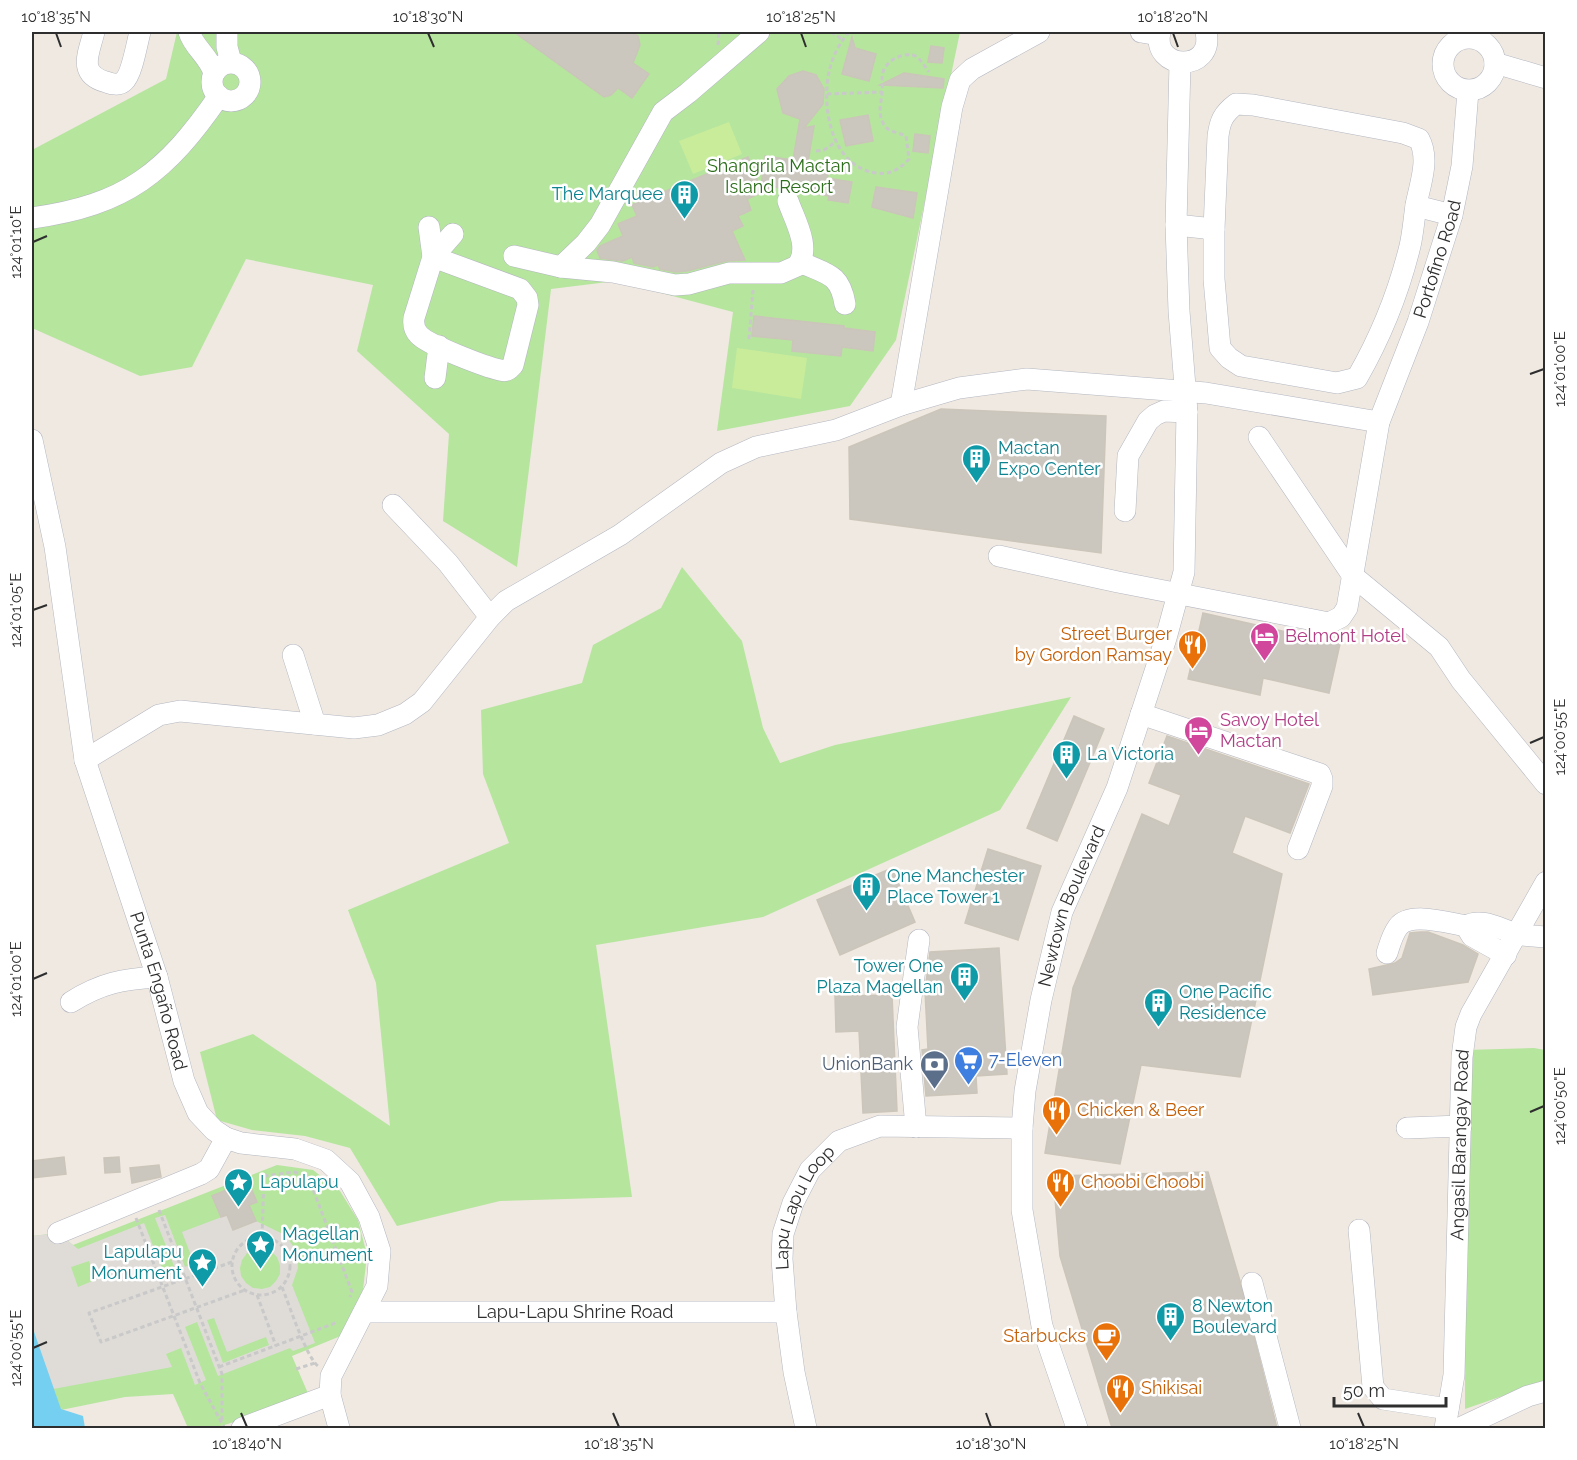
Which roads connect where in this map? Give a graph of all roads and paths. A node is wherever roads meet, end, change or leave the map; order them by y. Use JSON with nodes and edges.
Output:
{"nodes":[{"id":1,"x":94,"y":32,"type":"edge"},
{"id":2,"x":140,"y":32,"type":"edge"},
{"id":3,"x":189,"y":32,"type":"edge"},
{"id":4,"x":227,"y":32,"type":"edge"},
{"id":5,"x":759,"y":32,"type":"edge"},
{"id":6,"x":831,"y":32,"type":"edge"},
{"id":7,"x":849,"y":32,"type":"edge"},
{"id":8,"x":1039,"y":32,"type":"edge"},
{"id":9,"x":1206,"y":32,"type":"edge"},
{"id":10,"x":1153,"y":33,"type":"edge"},
{"id":11,"x":843,"y":39,"type":"junction"},
{"id":12,"x":1180,"y":63,"type":"junction"},
{"id":13,"x":1495,"y":63,"type":"junction"},
{"id":14,"x":222,"y":68,"type":"junction"},
{"id":15,"x":928,"y":72,"type":"dead end"},
{"id":16,"x":1545,"y":78,"type":"edge"},
{"id":17,"x":1468,"y":91,"type":"junction"},
{"id":18,"x":883,"y":92,"type":"junction"},
{"id":19,"x":827,"y":94,"type":"junction"},
{"id":20,"x":219,"y":96,"type":"junction"},
{"id":21,"x":837,"y":141,"type":"junction"},
{"id":22,"x":816,"y":151,"type":"dead end"},
{"id":23,"x":788,"y":201,"type":"dead end"},
{"id":24,"x":1416,"y":206,"type":"junction"},
{"id":25,"x":1452,"y":215,"type":"junction"},
{"id":26,"x":32,"y":218,"type":"edge"},
{"id":27,"x":1176,"y":225,"type":"junction"},
{"id":28,"x":429,"y":227,"type":"dead end"},
{"id":29,"x":1214,"y":229,"type":"junction"},
{"id":30,"x":453,"y":234,"type":"dead end"},
{"id":31,"x":514,"y":256,"type":"dead end"},
{"id":32,"x":433,"y":257,"type":"junction"},
{"id":33,"x":800,"y":262,"type":"junction"},
{"id":34,"x":561,"y":267,"type":"junction"},
{"id":35,"x":755,"y":274,"type":"junction"},
{"id":36,"x":845,"y":304,"type":"dead end"},
{"id":37,"x":1386,"y":316,"type":"junction"},
{"id":38,"x":1418,"y":322,"type":"junction"},
{"id":39,"x":748,"y":339,"type":"dead end"},
{"id":40,"x":439,"y":346,"type":"junction"},
{"id":41,"x":435,"y":378,"type":"dead end"},
{"id":42,"x":1187,"y":390,"type":"junction"},
{"id":43,"x":901,"y":405,"type":"junction"},
{"id":44,"x":1187,"y":412,"type":"junction"},
{"id":45,"x":1379,"y":422,"type":"junction"},
{"id":46,"x":1259,"y":437,"type":"dead end"},
{"id":47,"x":32,"y":440,"type":"edge"},
{"id":48,"x":393,"y":505,"type":"dead end"},
{"id":49,"x":1125,"y":511,"type":"dead end"},
{"id":50,"x":999,"y":556,"type":"dead end"},
{"id":51,"x":1353,"y":576,"type":"junction"},
{"id":52,"x":1178,"y":594,"type":"junction"},
{"id":53,"x":490,"y":617,"type":"junction"},
{"id":54,"x":292,"y":655,"type":"dead end"},
{"id":55,"x":1141,"y":714,"type":"junction"},
{"id":56,"x":315,"y":724,"type":"junction"},
{"id":57,"x":86,"y":760,"type":"junction"},
{"id":58,"x":1545,"y":784,"type":"edge"},
{"id":59,"x":1298,"y":849,"type":"dead end"},
{"id":60,"x":1545,"y":882,"type":"edge"},
{"id":61,"x":1466,"y":926,"type":"junction"},
{"id":62,"x":1518,"y":934,"type":"junction"},
{"id":63,"x":1545,"y":937,"type":"edge"},
{"id":64,"x":919,"y":940,"type":"dead end"},
{"id":65,"x":1387,"y":953,"type":"dead end"},
{"id":66,"x":1506,"y":955,"type":"junction"},
{"id":67,"x":157,"y":977,"type":"junction"},
{"id":68,"x":71,"y":1002,"type":"dead end"},
{"id":69,"x":1461,"y":1126,"type":"junction"},
{"id":70,"x":915,"y":1127,"type":"junction"},
{"id":71,"x":1022,"y":1128,"type":"junction"},
{"id":72,"x":1407,"y":1128,"type":"dead end"},
{"id":73,"x":226,"y":1138,"type":"junction"},
{"id":74,"x":153,"y":1194,"type":"junction"},
{"id":75,"x":130,"y":1204,"type":"junction"},
{"id":76,"x":1359,"y":1230,"type":"dead end"},
{"id":77,"x":58,"y":1233,"type":"dead end"},
{"id":78,"x":262,"y":1236,"type":"junction"},
{"id":79,"x":232,"y":1262,"type":"junction"},
{"id":80,"x":185,"y":1279,"type":"junction"},
{"id":81,"x":1252,"y":1282,"type":"dead end"},
{"id":82,"x":162,"y":1287,"type":"junction"},
{"id":83,"x":282,"y":1287,"type":"junction"},
{"id":84,"x":245,"y":1290,"type":"junction"},
{"id":85,"x":257,"y":1295,"type":"junction"},
{"id":86,"x":356,"y":1307,"type":"junction"},
{"id":87,"x":195,"y":1308,"type":"junction"},
{"id":88,"x":786,"y":1312,"type":"junction"},
{"id":89,"x":174,"y":1316,"type":"junction"},
{"id":90,"x":339,"y":1322,"type":"dead end"},
{"id":91,"x":302,"y":1336,"type":"junction"},
{"id":92,"x":276,"y":1346,"type":"junction"},
{"id":93,"x":306,"y":1346,"type":"dead end"},
{"id":94,"x":315,"y":1363,"type":"dead end"},
{"id":95,"x":219,"y":1367,"type":"junction"},
{"id":96,"x":296,"y":1369,"type":"dead end"},
{"id":97,"x":1545,"y":1391,"type":"edge"},
{"id":98,"x":330,"y":1395,"type":"junction"},
{"id":99,"x":1447,"y":1418,"type":"edge"},
{"id":100,"x":222,"y":1422,"type":"junction"},
{"id":101,"x":225,"y":1428,"type":"edge"},
{"id":102,"x":243,"y":1428,"type":"edge"},
{"id":103,"x":339,"y":1428,"type":"edge"},
{"id":104,"x":806,"y":1428,"type":"edge"},
{"id":105,"x":1077,"y":1428,"type":"edge"},
{"id":106,"x":1290,"y":1428,"type":"edge"},
{"id":107,"x":1460,"y":1428,"type":"edge"}],
"edges":[{"from":1,"to":2,"type":"street"},
{"from":3,"to":14,"type":"street"},
{"from":4,"to":14,"type":"street"},
{"from":5,"to":34,"type":"street"},
{"from":6,"to":11,"type":"path"},
{"from":7,"to":11,"type":"path"},
{"from":8,"to":43,"type":"street"},
{"from":9,"to":12,"type":"street"},
{"from":10,"to":12,"type":"street"},
{"from":11,"to":19,"type":"path"},
{"from":12,"to":27,"type":"street","name":"Newtown Boulevard"},
{"from":13,"to":16,"type":"street"},
{"from":13,"to":17,"type":"street"},
{"from":13,"to":17,"type":"street"},
{"from":14,"to":20,"type":"street"},
{"from":14,"to":20,"type":"street"},
{"from":15,"to":18,"type":"path"},
{"from":17,"to":25,"type":"street","name":"Portofino Road"},
{"from":18,"to":19,"type":"path"},
{"from":18,"to":21,"type":"path"},
{"from":19,"to":21,"type":"path"},
{"from":20,"to":26,"type":"street"},
{"from":21,"to":22,"type":"path"},
{"from":23,"to":33,"type":"street"},
{"from":24,"to":25,"type":"street"},
{"from":24,"to":29,"type":"street"},
{"from":24,"to":37,"type":"street"},
{"from":25,"to":38,"type":"street","name":"Portofino Road"},
{"from":27,"to":29,"type":"street"},
{"from":27,"to":42,"type":"street","name":"Newtown Boulevard"},
{"from":28,"to":32,"type":"street"},
{"from":29,"to":37,"type":"street"},
{"from":30,"to":32,"type":"street"},
{"from":31,"to":34,"type":"street"},
{"from":32,"to":40,"type":"street"},
{"from":32,"to":40,"type":"street"},
{"from":33,"to":35,"type":"street"},
{"from":33,"to":36,"type":"street"},
{"from":34,"to":35,"type":"street"},
{"from":35,"to":39,"type":"path"},
{"from":37,"to":38,"type":"street"},
{"from":38,"to":45,"type":"street","name":"Portofino Road"},
{"from":40,"to":41,"type":"street"},
{"from":42,"to":43,"type":"street"},
{"from":42,"to":44,"type":"street","name":"Newtown Boulevard"},
{"from":42,"to":45,"type":"street"},
{"from":43,"to":53,"type":"street"},
{"from":44,"to":49,"type":"street"},
{"from":44,"to":52,"type":"street","name":"Newtown Boulevard"},
{"from":45,"to":51,"type":"street","name":"Portofino Road"},
{"from":46,"to":51,"type":"street"},
{"from":47,"to":57,"type":"street","name":"Punta Engaño Road"},
{"from":48,"to":53,"type":"street"},
{"from":50,"to":52,"type":"street"},
{"from":51,"to":52,"type":"street","name":"Portofino Road"},
{"from":51,"to":58,"type":"street"},
{"from":52,"to":55,"type":"street","name":"Newtown Boulevard"},
{"from":53,"to":56,"type":"street"},
{"from":54,"to":56,"type":"street"},
{"from":55,"to":59,"type":"street"},
{"from":55,"to":71,"type":"street","name":"Newtown Boulevard"},
{"from":56,"to":57,"type":"street"},
{"from":57,"to":67,"type":"street","name":"Punta Engaño Road"},
{"from":60,"to":62,"type":"street","name":"Angasil Barangay Road"},
{"from":61,"to":62,"type":"street"},
{"from":61,"to":65,"type":"street"},
{"from":61,"to":66,"type":"street"},
{"from":62,"to":63,"type":"street"},
{"from":62,"to":66,"type":"street","name":"Angasil Barangay Road"},
{"from":64,"to":70,"type":"street"},
{"from":66,"to":69,"type":"street","name":"Angasil Barangay Road"},
{"from":67,"to":68,"type":"street"},
{"from":67,"to":73,"type":"street","name":"Punta Engaño Road"},
{"from":69,"to":72,"type":"street"},
{"from":69,"to":99,"type":"street","name":"Angasil Barangay Road"},
{"from":70,"to":71,"type":"street","name":"Lapu Lapu Loop"},
{"from":70,"to":88,"type":"street","name":"Lapu Lapu Loop"},
{"from":71,"to":105,"type":"street","name":"Newtown Boulevard"},
{"from":73,"to":74,"type":"street"},
{"from":73,"to":86,"type":"street","name":"Punta Engaño Road"},
{"from":74,"to":75,"type":"street"},
{"from":74,"to":80,"type":"path"},
{"from":75,"to":77,"type":"street"},
{"from":75,"to":82,"type":"path"},
{"from":76,"to":99,"type":"street"},
{"from":78,"to":79,"type":"path"},
{"from":78,"to":83,"type":"path"},
{"from":78,"to":86,"type":"path"},
{"from":79,"to":80,"type":"path"},
{"from":79,"to":84,"type":"path"},
{"from":80,"to":82,"type":"path"},
{"from":80,"to":87,"type":"path"},
{"from":81,"to":106,"type":"street"},
{"from":82,"to":89,"type":"path"},
{"from":82,"to":89,"type":"path"},
{"from":83,"to":85,"type":"path"},
{"from":83,"to":91,"type":"path"},
{"from":84,"to":85,"type":"path"},
{"from":84,"to":87,"type":"path"},
{"from":85,"to":92,"type":"path"},
{"from":86,"to":88,"type":"street","name":"Lapu-Lapu Shrine Road"},
{"from":86,"to":98,"type":"street","name":"Punta Engaño Road"},
{"from":87,"to":89,"type":"path"},
{"from":87,"to":95,"type":"path"},
{"from":88,"to":104,"type":"street","name":"Lapu Lapu Loop"},
{"from":89,"to":100,"type":"path"},
{"from":90,"to":91,"type":"path"},
{"from":91,"to":92,"type":"path"},
{"from":91,"to":93,"type":"path"},
{"from":92,"to":95,"type":"path"},
{"from":94,"to":96,"type":"path"},
{"from":95,"to":100,"type":"path"},
{"from":97,"to":107,"type":"street"},
{"from":98,"to":102,"type":"street"},
{"from":98,"to":103,"type":"street","name":"Punta Engaño Road"},
{"from":100,"to":101,"type":"path"}]}
